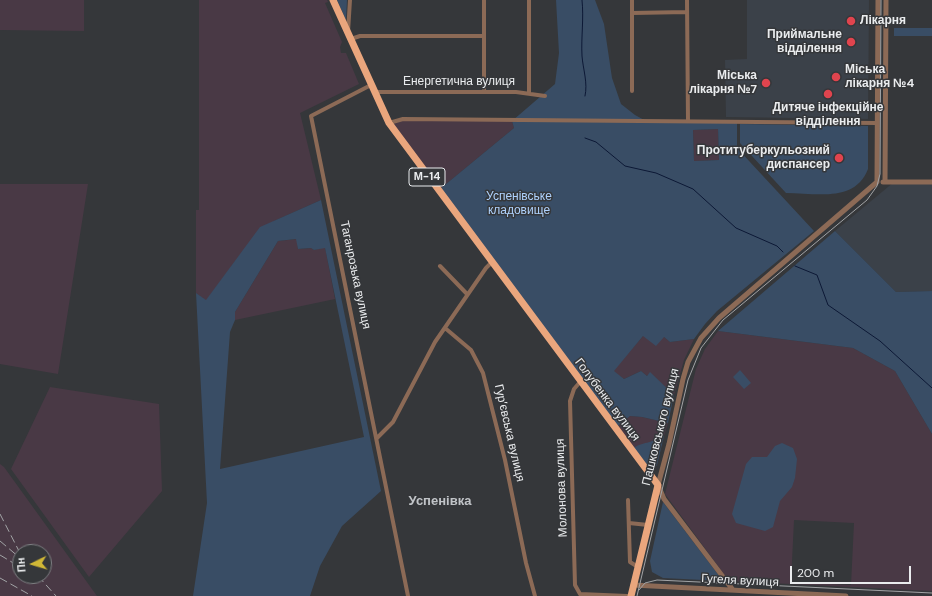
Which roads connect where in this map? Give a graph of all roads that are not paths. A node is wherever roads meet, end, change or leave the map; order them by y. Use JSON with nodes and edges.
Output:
{"nodes":[{"id":1,"x":333,"y":0,"type":"edge"},
{"id":2,"x":350,"y":0,"type":"edge"},
{"id":3,"x":484,"y":0,"type":"edge"},
{"id":4,"x":529,"y":0,"type":"edge"},
{"id":5,"x":632,"y":0,"type":"edge"},
{"id":6,"x":687,"y":0,"type":"edge"},
{"id":7,"x":878,"y":0,"type":"edge"},
{"id":8,"x":886,"y":0,"type":"edge"},
{"id":9,"x":687,"y":12,"type":"junction"},
{"id":10,"x":632,"y":13,"type":"junction"},
{"id":11,"x":347,"y":22,"type":"junction"},
{"id":12,"x":350,"y":36,"type":"junction"},
{"id":13,"x":484,"y":36,"type":"junction"},
{"id":14,"x":372,"y":88,"type":"junction"},
{"id":15,"x":632,"y":91,"type":"dead end"},
{"id":16,"x":484,"y":92,"type":"junction"},
{"id":17,"x":529,"y":93,"type":"junction"},
{"id":18,"x":545,"y":96,"type":"dead end"},
{"id":19,"x":688,"y":121,"type":"junction"},
{"id":20,"x":389,"y":123,"type":"junction"},
{"id":21,"x":877,"y":123,"type":"junction"},
{"id":22,"x":885,"y":123,"type":"junction"},
{"id":23,"x":877,"y":182,"type":"junction"},
{"id":24,"x":885,"y":182,"type":"junction"},
{"id":25,"x":932,"y":182,"type":"edge"},
{"id":26,"x":865,"y":194,"type":"junction"},
{"id":27,"x":492,"y":263,"type":"junction"},
{"id":28,"x":440,"y":266,"type":"dead end"},
{"id":29,"x":467,"y":294,"type":"junction"},
{"id":30,"x":445,"y":328,"type":"junction"},
{"id":31,"x":580,"y":382,"type":"junction"},
{"id":32,"x":377,"y":438,"type":"junction"},
{"id":33,"x":658,"y":485,"type":"junction"},
{"id":34,"x":628,"y":500,"type":"dead end"},
{"id":35,"x":629,"y":523,"type":"junction"},
{"id":36,"x":648,"y":525,"type":"junction"},
{"id":37,"x":638,"y":567,"type":"junction"},
{"id":38,"x":633,"y":585,"type":"junction"},
{"id":39,"x":737,"y":592,"type":"edge"},
{"id":40,"x":580,"y":595,"type":"edge"},
{"id":41,"x":789,"y":595,"type":"edge"},
{"id":42,"x":408,"y":596,"type":"edge"},
{"id":43,"x":535,"y":596,"type":"edge"},
{"id":44,"x":627,"y":596,"type":"edge"},
{"id":45,"x":631,"y":596,"type":"edge"},
{"id":46,"x":846,"y":596,"type":"edge"}],
"edges":[{"from":1,"to":11,"type":"highway","number":"М-14"},
{"from":2,"to":11,"type":"street"},
{"from":3,"to":13,"type":"street"},
{"from":4,"to":17,"type":"street"},
{"from":5,"to":10,"type":"street"},
{"from":6,"to":9,"type":"street"},
{"from":7,"to":21,"type":"street"},
{"from":8,"to":22,"type":"street"},
{"from":9,"to":10,"type":"street"},
{"from":9,"to":19,"type":"street"},
{"from":10,"to":15,"type":"street"},
{"from":11,"to":12,"type":"highway","number":"М-14"},
{"from":12,"to":13,"type":"street"},
{"from":12,"to":14,"type":"highway","number":"М-14"},
{"from":13,"to":16,"type":"street"},
{"from":14,"to":16,"type":"street","name":"Енергетична вулиця"},
{"from":14,"to":20,"type":"highway","number":"М-14"},
{"from":14,"to":32,"type":"street","name":"Таганрозька вулиця"},
{"from":16,"to":17,"type":"street","name":"Енергетична вулиця"},
{"from":17,"to":18,"type":"street","name":"Енергетична вулиця"},
{"from":19,"to":20,"type":"street"},
{"from":19,"to":21,"type":"street"},
{"from":20,"to":27,"type":"highway","number":"М-14"},
{"from":21,"to":22,"type":"street"},
{"from":21,"to":23,"type":"street"},
{"from":22,"to":24,"type":"street"},
{"from":23,"to":24,"type":"street"},
{"from":23,"to":26,"type":"street","name":"Пашковського вулиця"},
{"from":24,"to":25,"type":"street"},
{"from":24,"to":26,"type":"street","name":"Пашковського вулиця"},
{"from":26,"to":33,"type":"street","name":"Пашковського вулиця"},
{"from":27,"to":29,"type":"street"},
{"from":27,"to":31,"type":"highway","name":"Голубенка вулиця","number":"М-14"},
{"from":28,"to":29,"type":"street"},
{"from":29,"to":30,"type":"street"},
{"from":30,"to":32,"type":"street"},
{"from":30,"to":43,"type":"street","name":"Гур’євська вулиця"},
{"from":31,"to":33,"type":"highway","name":"Голубенка вулиця","number":"М-14"},
{"from":31,"to":40,"type":"street","name":"Молонова вулиця"},
{"from":32,"to":42,"type":"street","name":"Таганрозька вулиця"},
{"from":33,"to":36,"type":"highway","name":"Пашковського вулиця"},
{"from":33,"to":39,"type":"street","name":"Голубенка вулиця"},
{"from":34,"to":35,"type":"street"},
{"from":35,"to":36,"type":"street"},
{"from":35,"to":37,"type":"street"},
{"from":36,"to":37,"type":"highway","name":"Пашковського вулиця"},
{"from":37,"to":38,"type":"highway","name":"Пашковського вулиця"},
{"from":38,"to":39,"type":"street","name":"Гугеля вулиця"},
{"from":38,"to":45,"type":"highway","name":"Пашковського вулиця"},
{"from":39,"to":41,"type":"street","name":"Гугеля вулиця"},
{"from":40,"to":44,"type":"street"},
{"from":41,"to":46,"type":"street","name":"Гугеля вулиця"}]}
